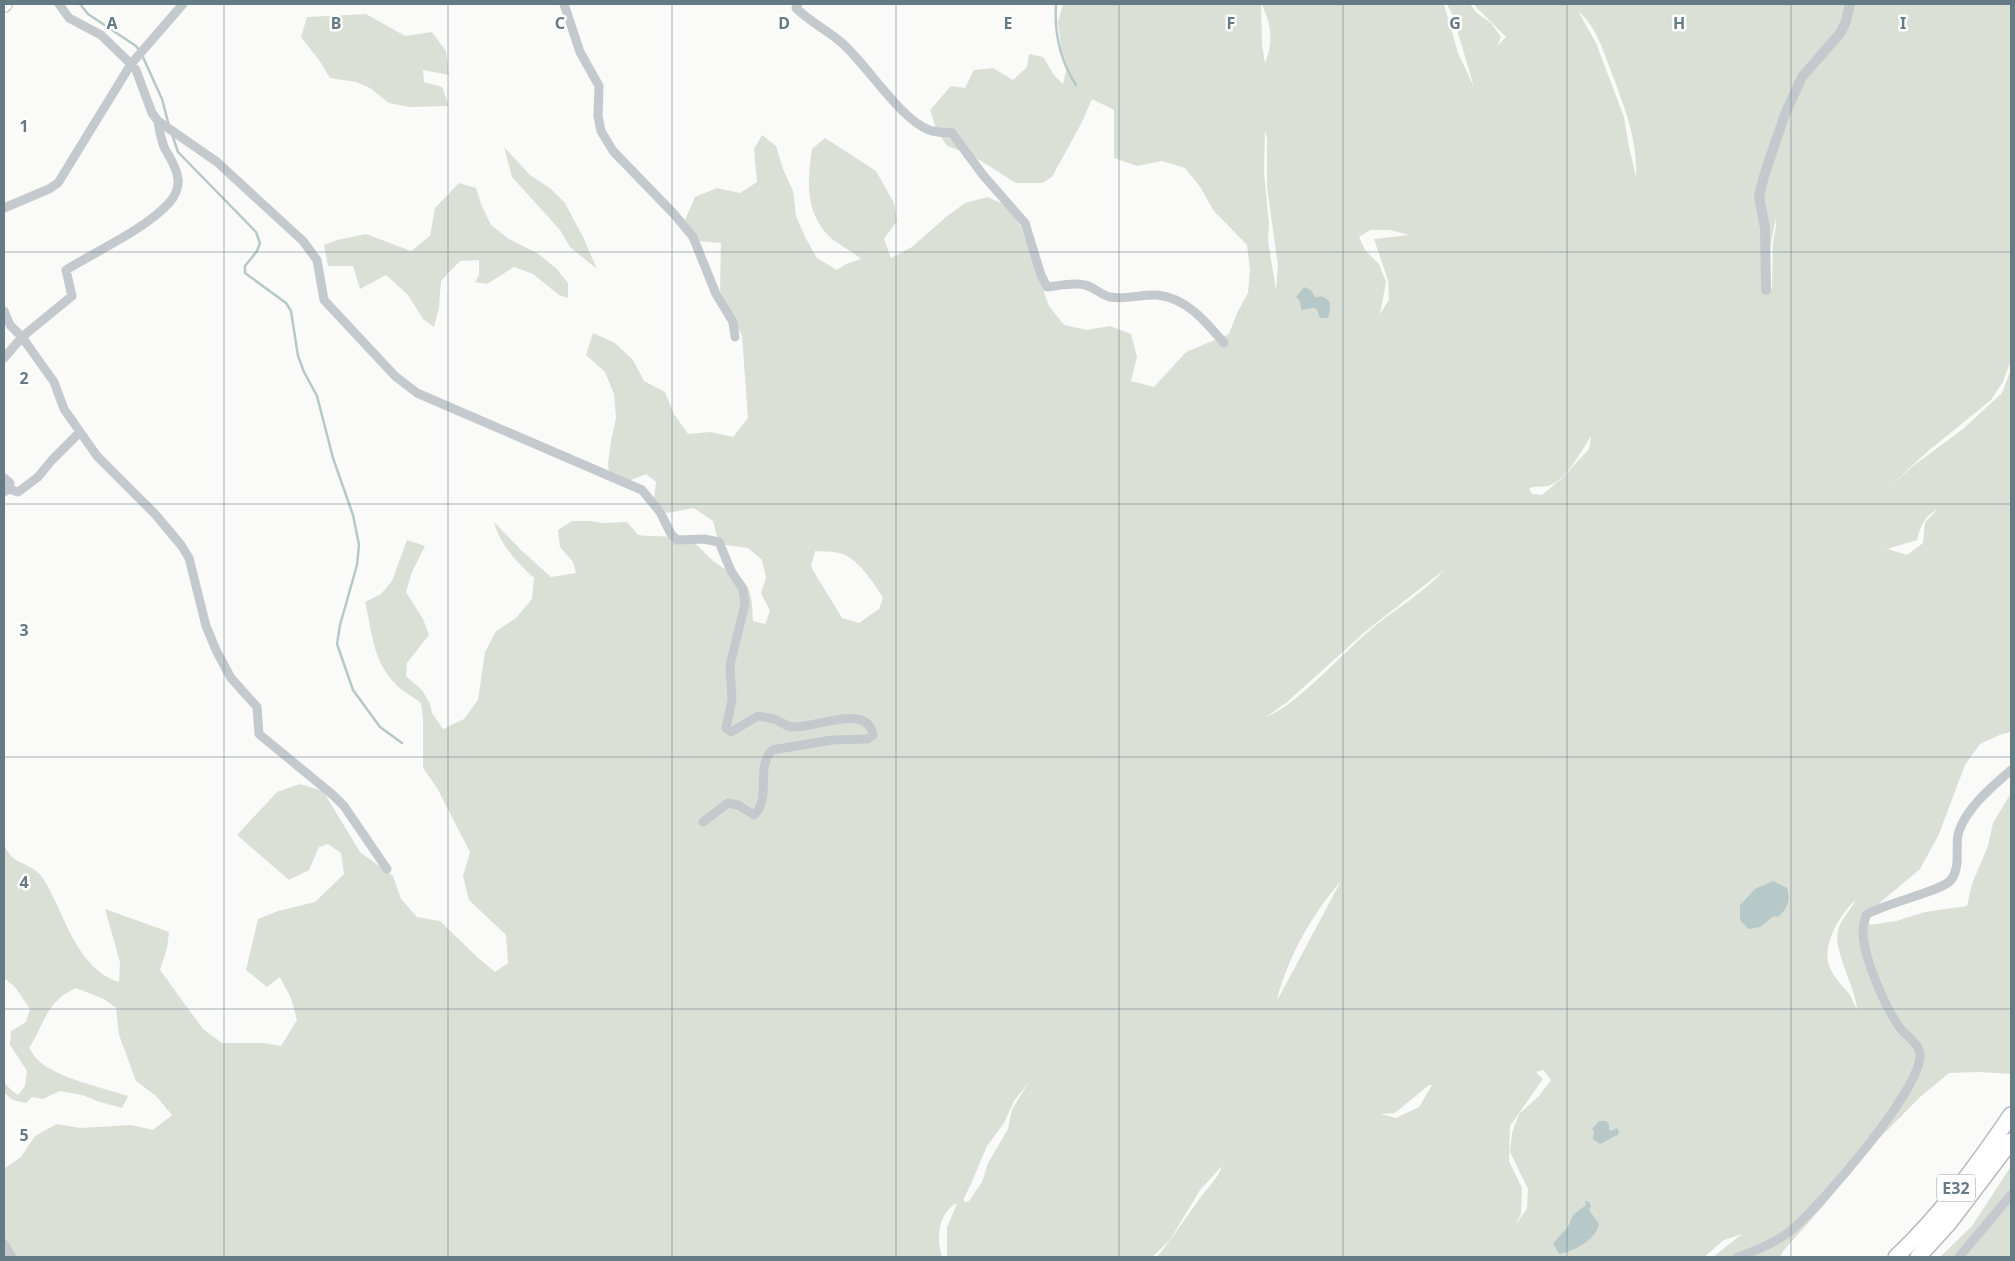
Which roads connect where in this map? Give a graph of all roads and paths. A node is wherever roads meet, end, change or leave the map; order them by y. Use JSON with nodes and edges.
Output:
{"nodes":[{"id":1,"x":59,"y":4,"type":"edge"},
{"id":2,"x":183,"y":4,"type":"edge"},
{"id":3,"x":564,"y":4,"type":"edge"},
{"id":4,"x":798,"y":4,"type":"edge"},
{"id":5,"x":1850,"y":4,"type":"edge"},
{"id":6,"x":131,"y":64,"type":"junction"},
{"id":7,"x":158,"y":121,"type":"junction"},
{"id":8,"x":4,"y":208,"type":"edge"},
{"id":9,"x":1766,"y":290,"type":"dead end"},
{"id":10,"x":4,"y":311,"type":"edge"},
{"id":11,"x":22,"y":337,"type":"junction"},
{"id":12,"x":735,"y":337,"type":"dead end"},
{"id":13,"x":1224,"y":343,"type":"dead end"},
{"id":14,"x":4,"y":358,"type":"edge"},
{"id":15,"x":80,"y":432,"type":"junction"},
{"id":16,"x":4,"y":478,"type":"edge"},
{"id":17,"x":6,"y":490,"type":"edge"},
{"id":18,"x":2011,"y":770,"type":"edge"},
{"id":19,"x":702,"y":822,"type":"dead end"},
{"id":20,"x":387,"y":869,"type":"dead end"},
{"id":21,"x":2011,"y":1115,"type":"edge"},
{"id":22,"x":2011,"y":1141,"type":"edge"},
{"id":23,"x":2011,"y":1195,"type":"edge"},
{"id":24,"x":4,"y":1244,"type":"edge"},
{"id":25,"x":12,"y":1257,"type":"edge"},
{"id":26,"x":1738,"y":1257,"type":"edge"},
{"id":27,"x":1896,"y":1257,"type":"edge"},
{"id":28,"x":1918,"y":1257,"type":"edge"},
{"id":29,"x":1959,"y":1257,"type":"edge"}],
"edges":[{"from":1,"to":6,"type":"street"},
{"from":2,"to":6,"type":"street"},
{"from":3,"to":12,"type":"street"},
{"from":4,"to":13,"type":"street"},
{"from":5,"to":9,"type":"street"},
{"from":6,"to":7,"type":"street"},
{"from":6,"to":8,"type":"street"},
{"from":7,"to":11,"type":"street"},
{"from":7,"to":19,"type":"street"},
{"from":10,"to":11,"type":"street"},
{"from":11,"to":14,"type":"street"},
{"from":11,"to":15,"type":"street"},
{"from":15,"to":17,"type":"street"},
{"from":15,"to":20,"type":"street"},
{"from":16,"to":17,"type":"street"},
{"from":18,"to":26,"type":"street"},
{"from":21,"to":27,"type":"highway","number":"E32"},
{"from":22,"to":28,"type":"highway","number":"E32"},
{"from":23,"to":29,"type":"street"},
{"from":24,"to":25,"type":"street"}]}
